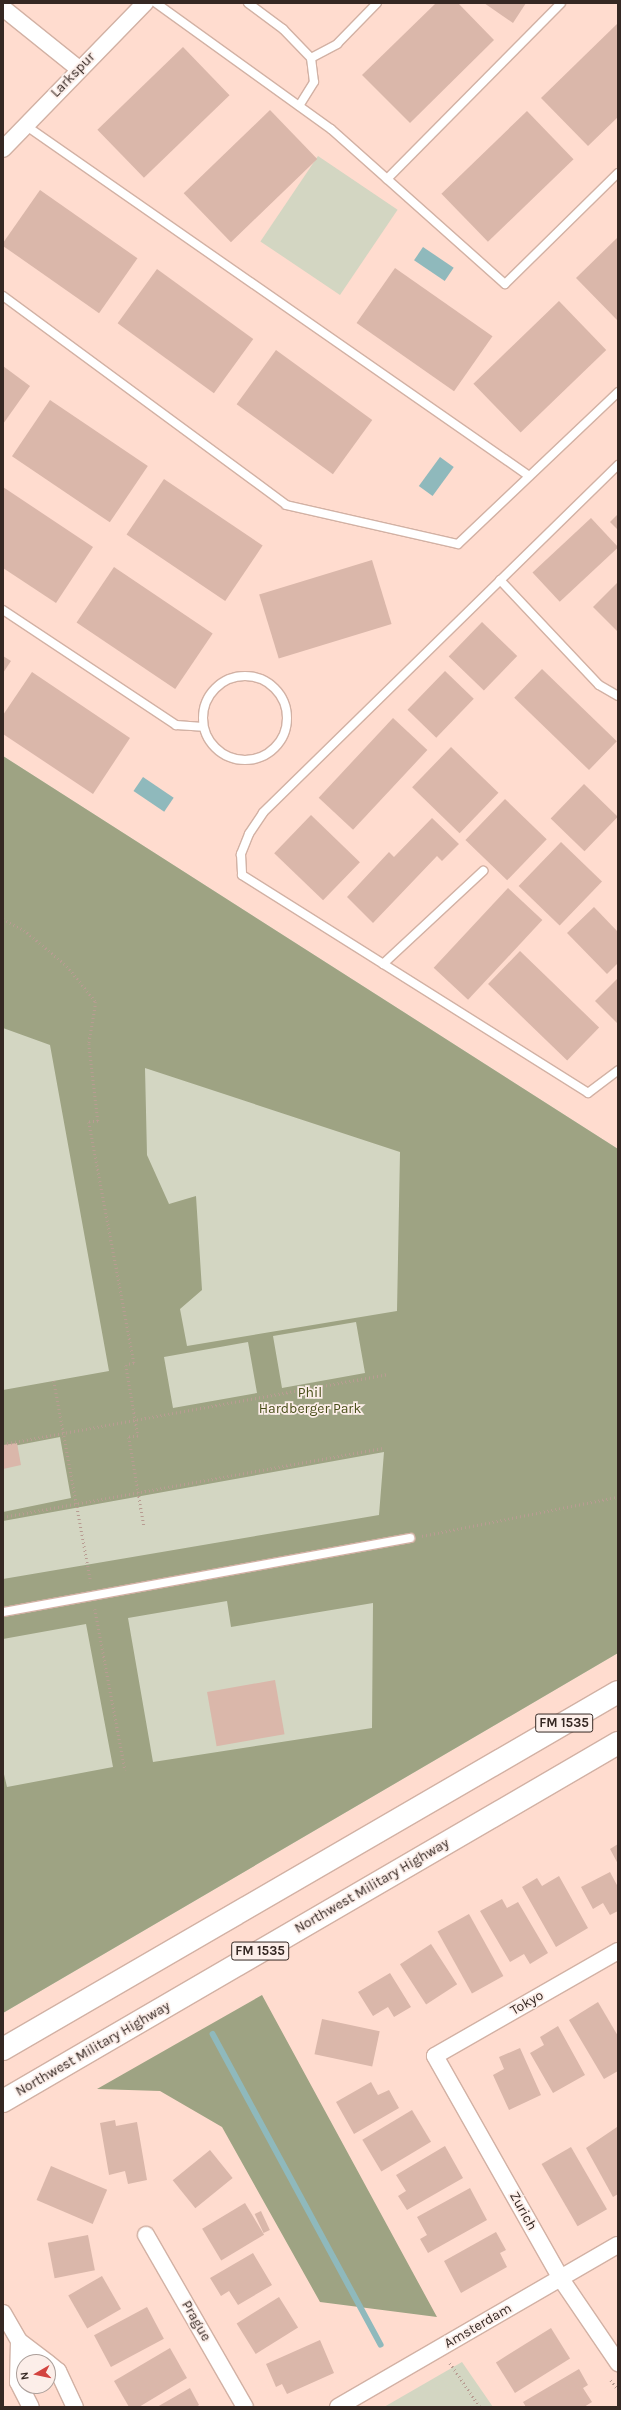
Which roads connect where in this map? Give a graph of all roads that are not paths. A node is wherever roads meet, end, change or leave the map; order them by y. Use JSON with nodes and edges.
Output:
{"nodes":[{"id":1,"x":145,"y":3,"type":"edge"},
{"id":2,"x":156,"y":3,"type":"edge"},
{"id":3,"x":248,"y":3,"type":"edge"},
{"id":4,"x":377,"y":3,"type":"edge"},
{"id":5,"x":560,"y":3,"type":"edge"},
{"id":6,"x":3,"y":8,"type":"edge"},
{"id":7,"x":312,"y":58,"type":"junction"},
{"id":8,"x":79,"y":69,"type":"junction"},
{"id":9,"x":299,"y":106,"type":"junction"},
{"id":10,"x":25,"y":125,"type":"junction"},
{"id":11,"x":3,"y":149,"type":"edge"},
{"id":12,"x":618,"y":173,"type":"edge"},
{"id":13,"x":387,"y":179,"type":"junction"},
{"id":14,"x":3,"y":296,"type":"edge"},
{"id":15,"x":618,"y":392,"type":"edge"},
{"id":16,"x":618,"y":465,"type":"edge"},
{"id":17,"x":529,"y":476,"type":"junction"},
{"id":18,"x":500,"y":580,"type":"junction"},
{"id":19,"x":3,"y":610,"type":"edge"},
{"id":20,"x":618,"y":696,"type":"edge"},
{"id":21,"x":203,"y":727,"type":"junction"},
{"id":22,"x":483,"y":871,"type":"dead end"},
{"id":23,"x":383,"y":964,"type":"junction"},
{"id":24,"x":618,"y":1070,"type":"edge"},
{"id":25,"x":410,"y":1538,"type":"road end"},
{"id":26,"x":3,"y":1612,"type":"edge"},
{"id":27,"x":618,"y":1692,"type":"edge"},
{"id":28,"x":618,"y":1743,"type":"edge"},
{"id":29,"x":618,"y":1951,"type":"edge"},
{"id":30,"x":3,"y":2049,"type":"edge"},
{"id":31,"x":436,"y":2056,"type":"joint"},
{"id":32,"x":3,"y":2101,"type":"edge"},
{"id":33,"x":146,"y":2235,"type":"dead end"},
{"id":34,"x":618,"y":2245,"type":"edge"},
{"id":35,"x":561,"y":2279,"type":"junction"},
{"id":36,"x":3,"y":2313,"type":"edge"},
{"id":37,"x":19,"y":2341,"type":"junction"},
{"id":38,"x":36,"y":2354,"type":"edge"},
{"id":39,"x":618,"y":2363,"type":"edge"},
{"id":40,"x":56,"y":2369,"type":"edge"},
{"id":41,"x":31,"y":2407,"type":"edge"},
{"id":42,"x":74,"y":2407,"type":"edge"},
{"id":43,"x":245,"y":2407,"type":"edge"},
{"id":44,"x":338,"y":2407,"type":"edge"}],
"edges":[{"from":1,"to":8,"type":"street","name":"Larkspur"},
{"from":2,"to":9,"type":"lane"},
{"from":3,"to":7,"type":"lane"},
{"from":4,"to":7,"type":"lane"},
{"from":5,"to":13,"type":"lane"},
{"from":6,"to":8,"type":"street"},
{"from":7,"to":9,"type":"lane"},
{"from":8,"to":10,"type":"street","name":"Larkspur"},
{"from":9,"to":13,"type":"lane"},
{"from":10,"to":11,"type":"street","name":"Larkspur"},
{"from":10,"to":17,"type":"lane"},
{"from":12,"to":13,"type":"lane"},
{"from":14,"to":17,"type":"lane"},
{"from":15,"to":17,"type":"lane"},
{"from":16,"to":18,"type":"lane"},
{"from":18,"to":20,"type":"lane"},
{"from":18,"to":23,"type":"lane"},
{"from":19,"to":21,"type":"lane"},
{"from":21,"to":21,"type":"lane"},
{"from":22,"to":23,"type":"lane"},
{"from":23,"to":24,"type":"lane"},
{"from":25,"to":26,"type":"lane"},
{"from":27,"to":30,"type":"main road","number":"FM 1535"},
{"from":28,"to":32,"type":"main road","name":"Northwest Military Highway","number":"FM 1535"},
{"from":29,"to":31,"type":"street","name":"Tokyo"},
{"from":31,"to":35,"type":"street","name":"Zurich"},
{"from":33,"to":43,"type":"street","name":"Prague"},
{"from":34,"to":35,"type":"street","name":"Amsterdam"},
{"from":35,"to":39,"type":"street","name":"Zurich"},
{"from":35,"to":44,"type":"street","name":"Amsterdam"},
{"from":36,"to":37,"type":"street"},
{"from":37,"to":38,"type":"street"},
{"from":37,"to":41,"type":"street"},
{"from":40,"to":42,"type":"street"}]}
